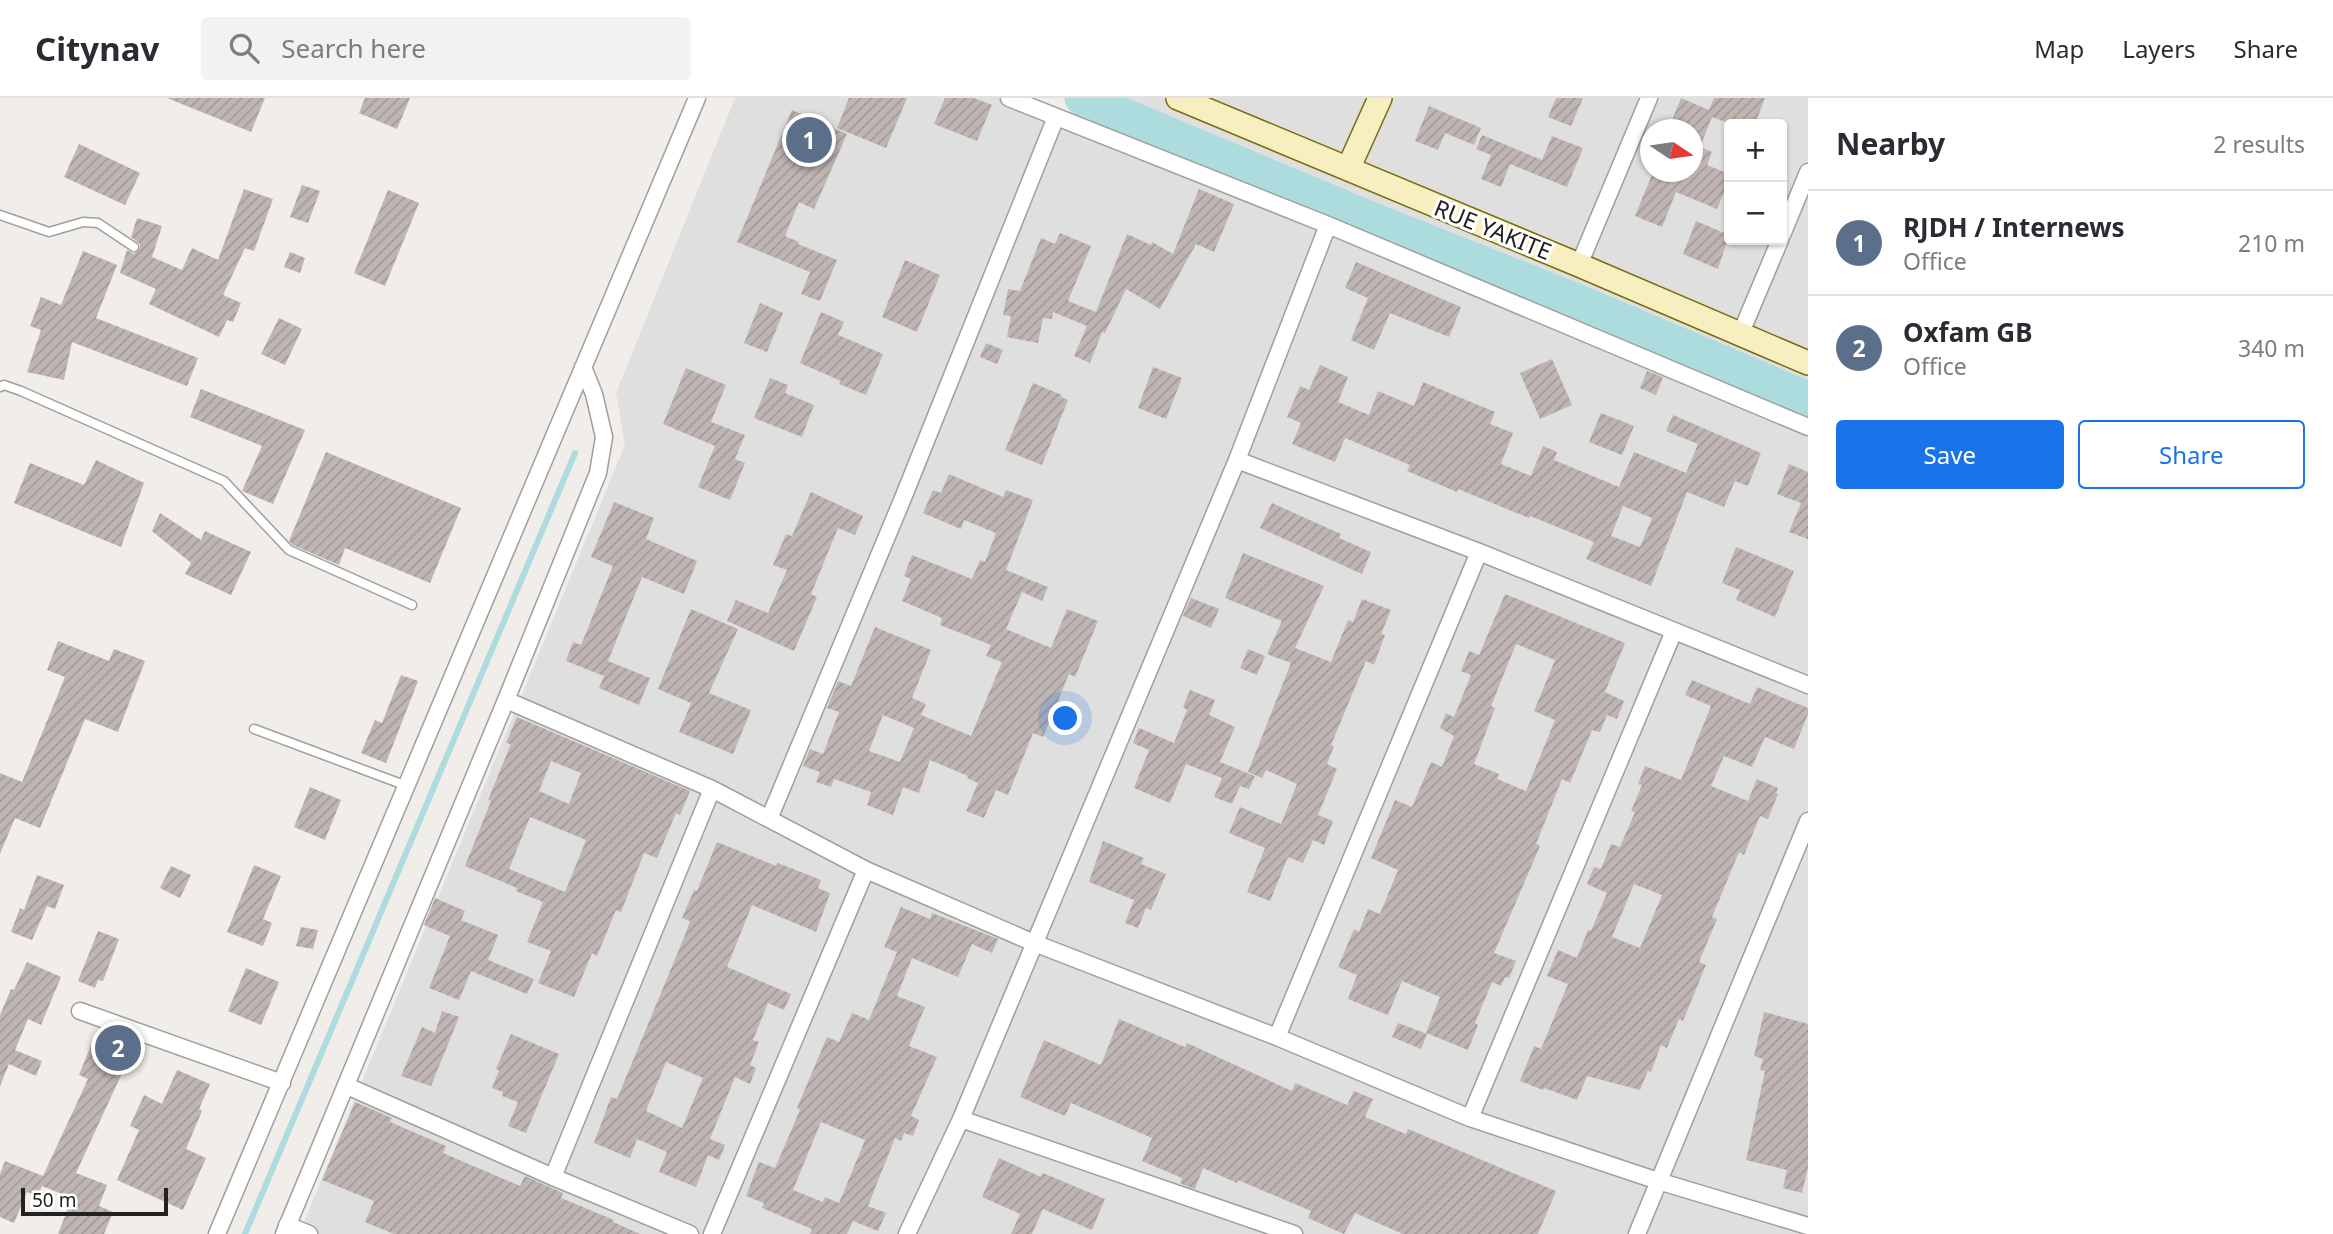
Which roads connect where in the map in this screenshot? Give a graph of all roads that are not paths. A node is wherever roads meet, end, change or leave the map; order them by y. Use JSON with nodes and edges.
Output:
{"nodes":[{"id":1,"x":697,"y":98,"type":"edge"},
{"id":2,"x":1009,"y":98,"type":"edge"},
{"id":3,"x":1178,"y":98,"type":"edge"},
{"id":4,"x":1380,"y":98,"type":"edge"},
{"id":5,"x":1649,"y":98,"type":"edge"},
{"id":6,"x":1056,"y":117,"type":"junction"},
{"id":7,"x":1348,"y":169,"type":"junction"},
{"id":8,"x":1808,"y":172,"type":"edge"},
{"id":9,"x":0,"y":215,"type":"edge"},
{"id":10,"x":1787,"y":223,"type":"edge"},
{"id":11,"x":1328,"y":225,"type":"junction"},
{"id":12,"x":1778,"y":245,"type":"edge"},
{"id":13,"x":134,"y":247,"type":"dead end"},
{"id":14,"x":1579,"y":265,"type":"junction"},
{"id":15,"x":1740,"y":335,"type":"junction"},
{"id":16,"x":1808,"y":363,"type":"edge"},
{"id":17,"x":583,"y":367,"type":"junction"},
{"id":18,"x":0,"y":387,"type":"edge"},
{"id":19,"x":1808,"y":427,"type":"edge"},
{"id":20,"x":1237,"y":460,"type":"junction"},
{"id":21,"x":1479,"y":552,"type":"junction"},
{"id":22,"x":412,"y":605,"type":"dead end"},
{"id":23,"x":1674,"y":631,"type":"junction"},
{"id":24,"x":1808,"y":685,"type":"edge"},
{"id":25,"x":506,"y":700,"type":"junction"},
{"id":26,"x":254,"y":729,"type":"dead end"},
{"id":27,"x":407,"y":786,"type":"junction"},
{"id":28,"x":712,"y":789,"type":"junction"},
{"id":29,"x":769,"y":819,"type":"junction"},
{"id":30,"x":1808,"y":821,"type":"edge"},
{"id":31,"x":866,"y":870,"type":"junction"},
{"id":32,"x":1034,"y":943,"type":"junction"},
{"id":33,"x":80,"y":1011,"type":"dead end"},
{"id":34,"x":1277,"y":1037,"type":"junction"},
{"id":35,"x":282,"y":1083,"type":"junction"},
{"id":36,"x":346,"y":1086,"type":"junction"},
{"id":37,"x":1470,"y":1118,"type":"junction"},
{"id":38,"x":961,"y":1119,"type":"junction"},
{"id":39,"x":553,"y":1177,"type":"junction"},
{"id":40,"x":1658,"y":1181,"type":"junction"},
{"id":41,"x":1808,"y":1226,"type":"edge"},
{"id":42,"x":285,"y":1230,"type":"edge"},
{"id":43,"x":218,"y":1234,"type":"edge"},
{"id":44,"x":309,"y":1234,"type":"edge"},
{"id":45,"x":690,"y":1234,"type":"edge"},
{"id":46,"x":712,"y":1234,"type":"edge"},
{"id":47,"x":907,"y":1234,"type":"edge"},
{"id":48,"x":1294,"y":1234,"type":"edge"},
{"id":49,"x":1637,"y":1234,"type":"edge"}],
"edges":[{"from":1,"to":17,"type":"street"},
{"from":2,"to":6,"type":"street"},
{"from":3,"to":7,"type":"main road","name":"RUE YAKITE"},
{"from":4,"to":7,"type":"main road"},
{"from":5,"to":14,"type":"street"},
{"from":6,"to":11,"type":"street"},
{"from":6,"to":29,"type":"street"},
{"from":7,"to":14,"type":"main road","name":"RUE YAKITE"},
{"from":8,"to":10,"type":"street"},
{"from":9,"to":13,"type":"lane"},
{"from":11,"to":19,"type":"street"},
{"from":11,"to":20,"type":"street"},
{"from":12,"to":15,"type":"street"},
{"from":14,"to":15,"type":"main road","name":"RUE YAKITE"},
{"from":15,"to":16,"type":"main road","name":"RUE YAKITE"},
{"from":17,"to":25,"type":"street"},
{"from":17,"to":27,"type":"street"},
{"from":18,"to":22,"type":"lane"},
{"from":20,"to":21,"type":"street"},
{"from":20,"to":32,"type":"street"},
{"from":21,"to":23,"type":"street"},
{"from":21,"to":34,"type":"street"},
{"from":23,"to":24,"type":"street"},
{"from":23,"to":37,"type":"street"},
{"from":25,"to":28,"type":"street"},
{"from":25,"to":36,"type":"street"},
{"from":26,"to":27,"type":"lane"},
{"from":27,"to":35,"type":"street"},
{"from":28,"to":29,"type":"street"},
{"from":28,"to":39,"type":"street"},
{"from":29,"to":31,"type":"street"},
{"from":30,"to":40,"type":"street"},
{"from":31,"to":32,"type":"street"},
{"from":31,"to":46,"type":"street"},
{"from":32,"to":34,"type":"street"},
{"from":32,"to":38,"type":"street"},
{"from":33,"to":35,"type":"street"},
{"from":34,"to":37,"type":"street"},
{"from":35,"to":43,"type":"street"},
{"from":36,"to":39,"type":"street"},
{"from":36,"to":42,"type":"street"},
{"from":37,"to":40,"type":"street"},
{"from":38,"to":47,"type":"street"},
{"from":38,"to":48,"type":"street"},
{"from":39,"to":45,"type":"street"},
{"from":40,"to":41,"type":"street"},
{"from":40,"to":49,"type":"street"},
{"from":42,"to":44,"type":"street"}]}
